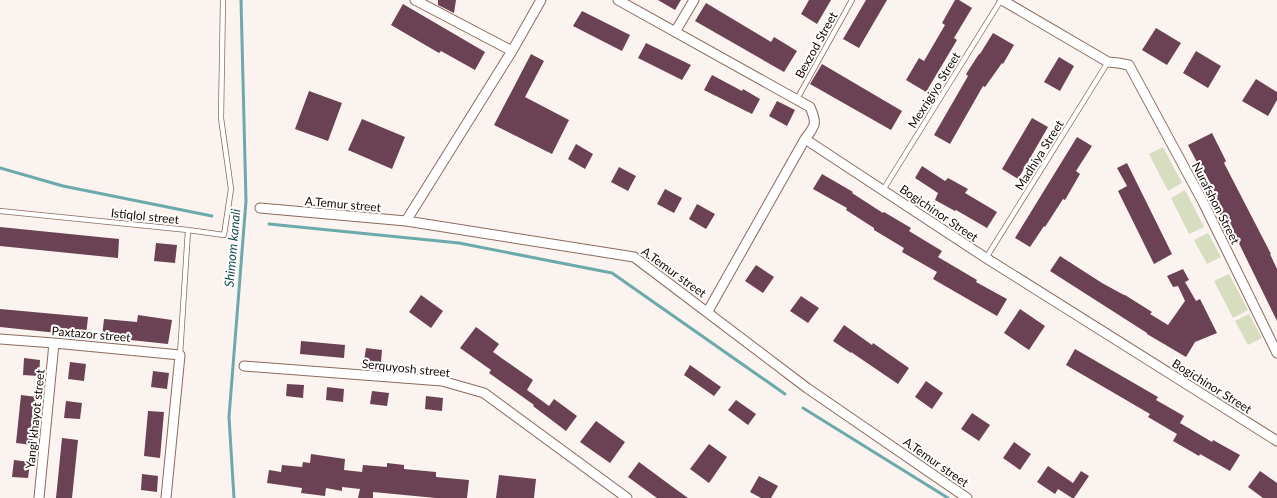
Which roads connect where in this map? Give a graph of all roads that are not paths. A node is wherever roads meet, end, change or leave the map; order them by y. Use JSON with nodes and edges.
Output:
{"nodes":[{"id":1,"x":223,"y":0,"type":"edge"},
{"id":2,"x":415,"y":0,"type":"edge"},
{"id":3,"x":541,"y":0,"type":"edge"},
{"id":4,"x":618,"y":0,"type":"edge"},
{"id":5,"x":694,"y":0,"type":"edge"},
{"id":6,"x":852,"y":0,"type":"edge"},
{"id":7,"x":1002,"y":0,"type":"edge"},
{"id":8,"x":427,"y":4,"type":"edge"},
{"id":9,"x":674,"y":32,"type":"junction"},
{"id":10,"x":512,"y":51,"type":"junction"},
{"id":11,"x":1108,"y":62,"type":"junction"},
{"id":12,"x":797,"y":99,"type":"junction"},
{"id":13,"x":805,"y":139,"type":"junction"},
{"id":14,"x":884,"y":190,"type":"junction"},
{"id":15,"x":260,"y":208,"type":"dead end"},
{"id":16,"x":0,"y":210,"type":"edge"},
{"id":17,"x":406,"y":222,"type":"junction"},
{"id":18,"x":188,"y":230,"type":"junction"},
{"id":19,"x":986,"y":258,"type":"junction"},
{"id":20,"x":708,"y":311,"type":"junction"},
{"id":21,"x":0,"y":339,"type":"edge"},
{"id":22,"x":54,"y":343,"type":"junction"},
{"id":23,"x":180,"y":354,"type":"junction"},
{"id":24,"x":1277,"y":354,"type":"edge"},
{"id":25,"x":244,"y":366,"type":"dead end"},
{"id":26,"x":1277,"y":441,"type":"edge"},
{"id":27,"x":39,"y":498,"type":"edge"},
{"id":28,"x":166,"y":498,"type":"edge"},
{"id":29,"x":628,"y":498,"type":"edge"},
{"id":30,"x":967,"y":498,"type":"edge"}],
"edges":[{"from":1,"to":18,"type":"lane"},
{"from":2,"to":8,"type":"street"},
{"from":3,"to":10,"type":"street"},
{"from":4,"to":9,"type":"street"},
{"from":5,"to":9,"type":"street"},
{"from":6,"to":12,"type":"lane","name":"Bexzod Street"},
{"from":7,"to":11,"type":"street"},
{"from":7,"to":14,"type":"lane","name":"Mexrigiyo Street"},
{"from":8,"to":10,"type":"street"},
{"from":9,"to":12,"type":"street"},
{"from":10,"to":17,"type":"street"},
{"from":11,"to":19,"type":"lane","name":"Madhiya Street"},
{"from":11,"to":24,"type":"street","name":"Nurafshon Street"},
{"from":12,"to":13,"type":"street"},
{"from":13,"to":14,"type":"street","name":"Bogichinor Street"},
{"from":13,"to":20,"type":"street"},
{"from":14,"to":19,"type":"street","name":"Bogichinor Street"},
{"from":15,"to":17,"type":"street","name":"A.Temur street"},
{"from":16,"to":18,"type":"lane","name":"Istiqlol street"},
{"from":17,"to":20,"type":"street","name":"A.Temur street"},
{"from":18,"to":23,"type":"lane","name":"Istiqlol street"},
{"from":19,"to":26,"type":"street","name":"Bogichinor Street"},
{"from":20,"to":30,"type":"street","name":"A.Temur street"},
{"from":21,"to":22,"type":"street","name":"Paxtazor street"},
{"from":22,"to":23,"type":"street","name":"Paxtazor street"},
{"from":22,"to":27,"type":"street","name":"Yangi khayot street"},
{"from":23,"to":28,"type":"street"},
{"from":25,"to":29,"type":"street","name":"Serquyosh street"}]}
